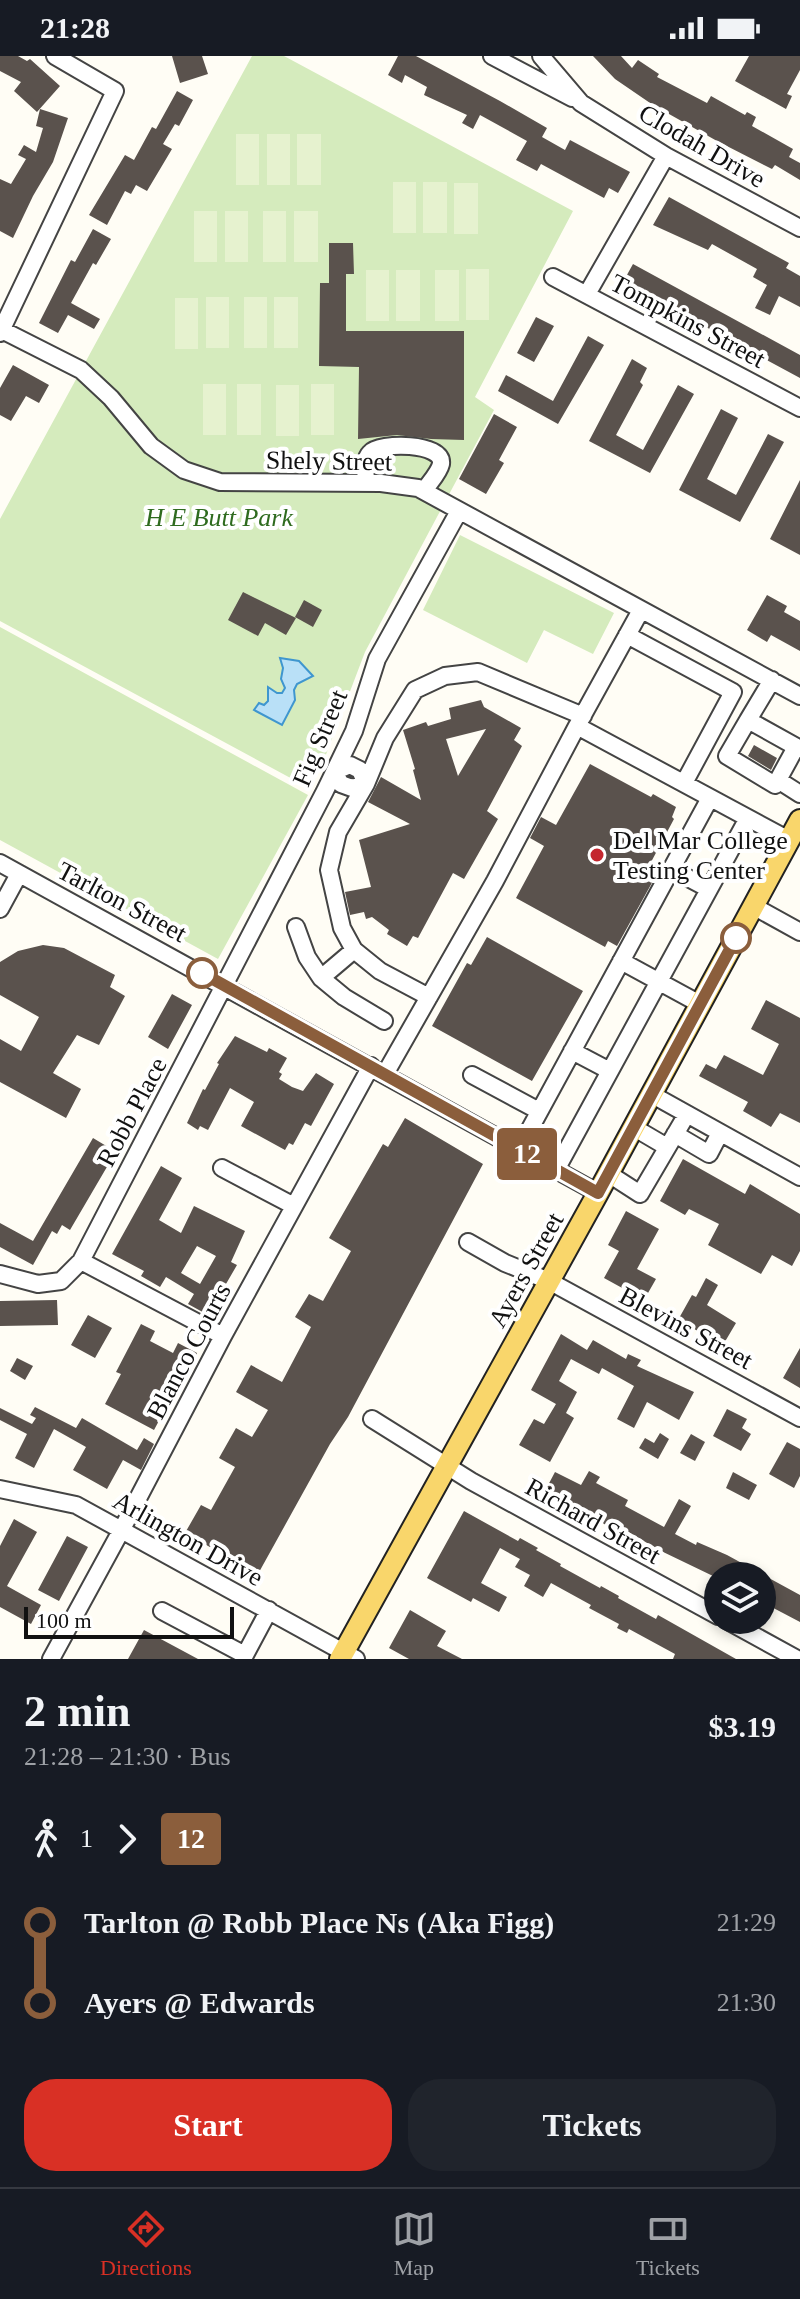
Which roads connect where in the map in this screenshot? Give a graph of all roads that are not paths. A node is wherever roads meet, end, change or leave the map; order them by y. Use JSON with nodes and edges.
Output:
{"nodes":[{"id":1,"x":55,"y":56,"type":"edge"},
{"id":2,"x":492,"y":56,"type":"edge"},
{"id":3,"x":541,"y":56,"type":"edge"},
{"id":4,"x":581,"y":103,"type":"junction"},
{"id":5,"x":666,"y":156,"type":"junction"},
{"id":6,"x":800,"y":228,"type":"edge"},
{"id":7,"x":553,"y":277,"type":"dead end"},
{"id":8,"x":587,"y":294,"type":"junction"},
{"id":9,"x":1,"y":331,"type":"edge"},
{"id":10,"x":800,"y":408,"type":"edge"},
{"id":11,"x":366,"y":483,"type":"junction"},
{"id":12,"x":424,"y":491,"type":"junction"},
{"id":13,"x":459,"y":511,"type":"junction"},
{"id":14,"x":641,"y":610,"type":"junction"},
{"id":15,"x":627,"y":635,"type":"junction"},
{"id":16,"x":747,"y":667,"type":"junction"},
{"id":17,"x":772,"y":680,"type":"junction"},
{"id":18,"x":733,"y":692,"type":"junction"},
{"id":19,"x":800,"y":696,"type":"edge"},
{"id":20,"x":748,"y":720,"type":"junction"},
{"id":21,"x":580,"y":721,"type":"junction"},
{"id":22,"x":798,"y":748,"type":"edge"},
{"id":23,"x":334,"y":772,"type":"junction"},
{"id":24,"x":778,"y":780,"type":"junction"},
{"id":25,"x":684,"y":783,"type":"junction"},
{"id":26,"x":366,"y":784,"type":"junction"},
{"id":27,"x":800,"y":794,"type":"edge"},
{"id":28,"x":710,"y":798,"type":"junction"},
{"id":29,"x":748,"y":818,"type":"junction"},
{"id":30,"x":800,"y":820,"type":"edge"},
{"id":31,"x":789,"y":840,"type":"junction"},
{"id":32,"x":0,"y":863,"type":"edge"},
{"id":33,"x":671,"y":869,"type":"junction"},
{"id":34,"x":19,"y":874,"type":"junction"},
{"id":35,"x":709,"y":889,"type":"junction"},
{"id":36,"x":753,"y":906,"type":"junction"},
{"id":37,"x":0,"y":909,"type":"edge"},
{"id":38,"x":296,"y":927,"type":"dead end"},
{"id":39,"x":800,"y":932,"type":"edge"},
{"id":40,"x":354,"y":950,"type":"junction"},
{"id":41,"x":621,"y":961,"type":"junction"},
{"id":42,"x":321,"y":978,"type":"junction"},
{"id":43,"x":658,"y":981,"type":"junction"},
{"id":44,"x":225,"y":985,"type":"junction"},
{"id":45,"x":429,"y":997,"type":"junction"},
{"id":46,"x":700,"y":1004,"type":"junction"},
{"id":47,"x":384,"y":1021,"type":"dead end"},
{"id":48,"x":572,"y":1051,"type":"junction"},
{"id":49,"x":378,"y":1070,"type":"junction"},
{"id":50,"x":610,"y":1071,"type":"junction"},
{"id":51,"x":472,"y":1075,"type":"dead end"},
{"id":52,"x":651,"y":1094,"type":"junction"},
{"id":53,"x":539,"y":1111,"type":"junction"},
{"id":54,"x":687,"y":1114,"type":"junction"},
{"id":55,"x":633,"y":1127,"type":"junction"},
{"id":56,"x":720,"y":1133,"type":"junction"},
{"id":57,"x":671,"y":1141,"type":"junction"},
{"id":58,"x":519,"y":1149,"type":"junction"},
{"id":59,"x":222,"y":1168,"type":"dead end"},
{"id":60,"x":556,"y":1170,"type":"junction"},
{"id":61,"x":609,"y":1174,"type":"junction"},
{"id":62,"x":800,"y":1177,"type":"edge"},
{"id":63,"x":598,"y":1193,"type":"junction"},
{"id":64,"x":294,"y":1206,"type":"junction"},
{"id":65,"x":468,"y":1242,"type":"dead end"},
{"id":66,"x":81,"y":1261,"type":"junction"},
{"id":67,"x":0,"y":1274,"type":"edge"},
{"id":68,"x":549,"y":1281,"type":"junction"},
{"id":69,"x":223,"y":1336,"type":"junction"},
{"id":70,"x":800,"y":1418,"type":"edge"},
{"id":71,"x":372,"y":1419,"type":"dead end"},
{"id":72,"x":446,"y":1466,"type":"junction"},
{"id":73,"x":0,"y":1489,"type":"edge"},
{"id":74,"x":122,"y":1529,"type":"junction"},
{"id":75,"x":704,"y":1608,"type":"edge"},
{"id":76,"x":269,"y":1610,"type":"junction"},
{"id":77,"x":162,"y":1611,"type":"dead end"},
{"id":78,"x":751,"y":1634,"type":"edge"},
{"id":79,"x":347,"y":1657,"type":"edge"},
{"id":80,"x":247,"y":1658,"type":"edge"},
{"id":81,"x":51,"y":1659,"type":"edge"},
{"id":82,"x":797,"y":1659,"type":"edge"}],
"edges":[{"from":1,"to":9,"type":"street"},
{"from":2,"to":4,"type":"street","name":"Clodah Drive"},
{"from":3,"to":4,"type":"street","name":"Clodah Drive"},
{"from":4,"to":5,"type":"street","name":"Clodah Drive"},
{"from":5,"to":6,"type":"street","name":"Clodah Drive"},
{"from":5,"to":8,"type":"street"},
{"from":7,"to":8,"type":"street","name":"Tompkins Street"},
{"from":8,"to":10,"type":"street","name":"Tompkins Street"},
{"from":9,"to":11,"type":"street","name":"Shely Street"},
{"from":11,"to":12,"type":"street","name":"Shely Street"},
{"from":11,"to":12,"type":"street"},
{"from":12,"to":13,"type":"street","name":"Shely Street"},
{"from":13,"to":14,"type":"street","name":"Shely Street"},
{"from":13,"to":23,"type":"street","name":"Fig Street"},
{"from":14,"to":15,"type":"street","name":"Blanco Courts"},
{"from":14,"to":16,"type":"street","name":"Shely Street"},
{"from":15,"to":18,"type":"street"},
{"from":15,"to":21,"type":"street","name":"Blanco Courts"},
{"from":16,"to":17,"type":"street","name":"Shely Street"},
{"from":16,"to":18,"type":"street"},
{"from":17,"to":19,"type":"street","name":"Shely Street"},
{"from":17,"to":20,"type":"street"},
{"from":18,"to":25,"type":"street"},
{"from":20,"to":22,"type":"street"},
{"from":20,"to":24,"type":"street"},
{"from":21,"to":25,"type":"street"},
{"from":21,"to":26,"type":"street"},
{"from":21,"to":45,"type":"street","name":"Blanco Courts"},
{"from":22,"to":24,"type":"street"},
{"from":23,"to":26,"type":"street"},
{"from":23,"to":44,"type":"street","name":"Fig Street"},
{"from":24,"to":27,"type":"street"},
{"from":25,"to":28,"type":"street"},
{"from":26,"to":40,"type":"street"},
{"from":28,"to":29,"type":"street"},
{"from":28,"to":33,"type":"street"},
{"from":29,"to":31,"type":"street"},
{"from":29,"to":35,"type":"street"},
{"from":30,"to":31,"type":"main road","name":"Ayers Street"},
{"from":31,"to":36,"type":"main road","name":"Ayers Street"},
{"from":32,"to":34,"type":"street","name":"Tarlton Street"},
{"from":33,"to":35,"type":"street"},
{"from":33,"to":41,"type":"street"},
{"from":34,"to":37,"type":"street"},
{"from":34,"to":44,"type":"street","name":"Tarlton Street"},
{"from":35,"to":43,"type":"street"},
{"from":36,"to":39,"type":"street"},
{"from":36,"to":46,"type":"main road","name":"Ayers Street"},
{"from":38,"to":42,"type":"street"},
{"from":40,"to":42,"type":"street"},
{"from":40,"to":45,"type":"street"},
{"from":41,"to":43,"type":"street"},
{"from":41,"to":48,"type":"street"},
{"from":42,"to":47,"type":"street"},
{"from":43,"to":46,"type":"street"},
{"from":43,"to":50,"type":"street"},
{"from":44,"to":49,"type":"street","name":"Tarlton Street"},
{"from":44,"to":66,"type":"street","name":"Robb Place"},
{"from":45,"to":49,"type":"street","name":"Blanco Courts"},
{"from":46,"to":52,"type":"main road","name":"Ayers Street"},
{"from":48,"to":50,"type":"street"},
{"from":48,"to":53,"type":"street"},
{"from":49,"to":58,"type":"street","name":"Tarlton Street"},
{"from":49,"to":64,"type":"street","name":"Blanco Courts"},
{"from":50,"to":60,"type":"street"},
{"from":51,"to":53,"type":"street"},
{"from":52,"to":54,"type":"street"},
{"from":52,"to":55,"type":"main road","name":"Ayers Street"},
{"from":53,"to":58,"type":"street"},
{"from":54,"to":56,"type":"street"},
{"from":54,"to":57,"type":"street"},
{"from":55,"to":57,"type":"street"},
{"from":55,"to":61,"type":"main road","name":"Ayers Street"},
{"from":56,"to":57,"type":"street"},
{"from":56,"to":62,"type":"street"},
{"from":57,"to":61,"type":"street"},
{"from":58,"to":60,"type":"street","name":"Tarlton Street"},
{"from":59,"to":64,"type":"street"},
{"from":60,"to":63,"type":"street","name":"Tarlton Street"},
{"from":61,"to":63,"type":"main road","name":"Ayers Street"},
{"from":63,"to":68,"type":"main road","name":"Ayers Street"},
{"from":64,"to":69,"type":"street","name":"Blanco Courts"},
{"from":65,"to":68,"type":"street","name":"Blevins Street"},
{"from":66,"to":67,"type":"street"},
{"from":66,"to":69,"type":"street"},
{"from":68,"to":70,"type":"street","name":"Blevins Street"},
{"from":68,"to":72,"type":"main road","name":"Ayers Street"},
{"from":69,"to":74,"type":"street","name":"Blanco Courts"},
{"from":71,"to":72,"type":"street","name":"Richard Street"},
{"from":72,"to":75,"type":"street","name":"Richard Street"},
{"from":72,"to":79,"type":"main road","name":"Ayers Street"},
{"from":73,"to":74,"type":"street","name":"Arlington Drive"},
{"from":74,"to":76,"type":"street","name":"Arlington Drive"},
{"from":74,"to":81,"type":"street","name":"Blanco Courts"},
{"from":76,"to":79,"type":"street","name":"Arlington Drive"},
{"from":76,"to":80,"type":"street"},
{"from":77,"to":80,"type":"street"},
{"from":78,"to":82,"type":"street"}]}
